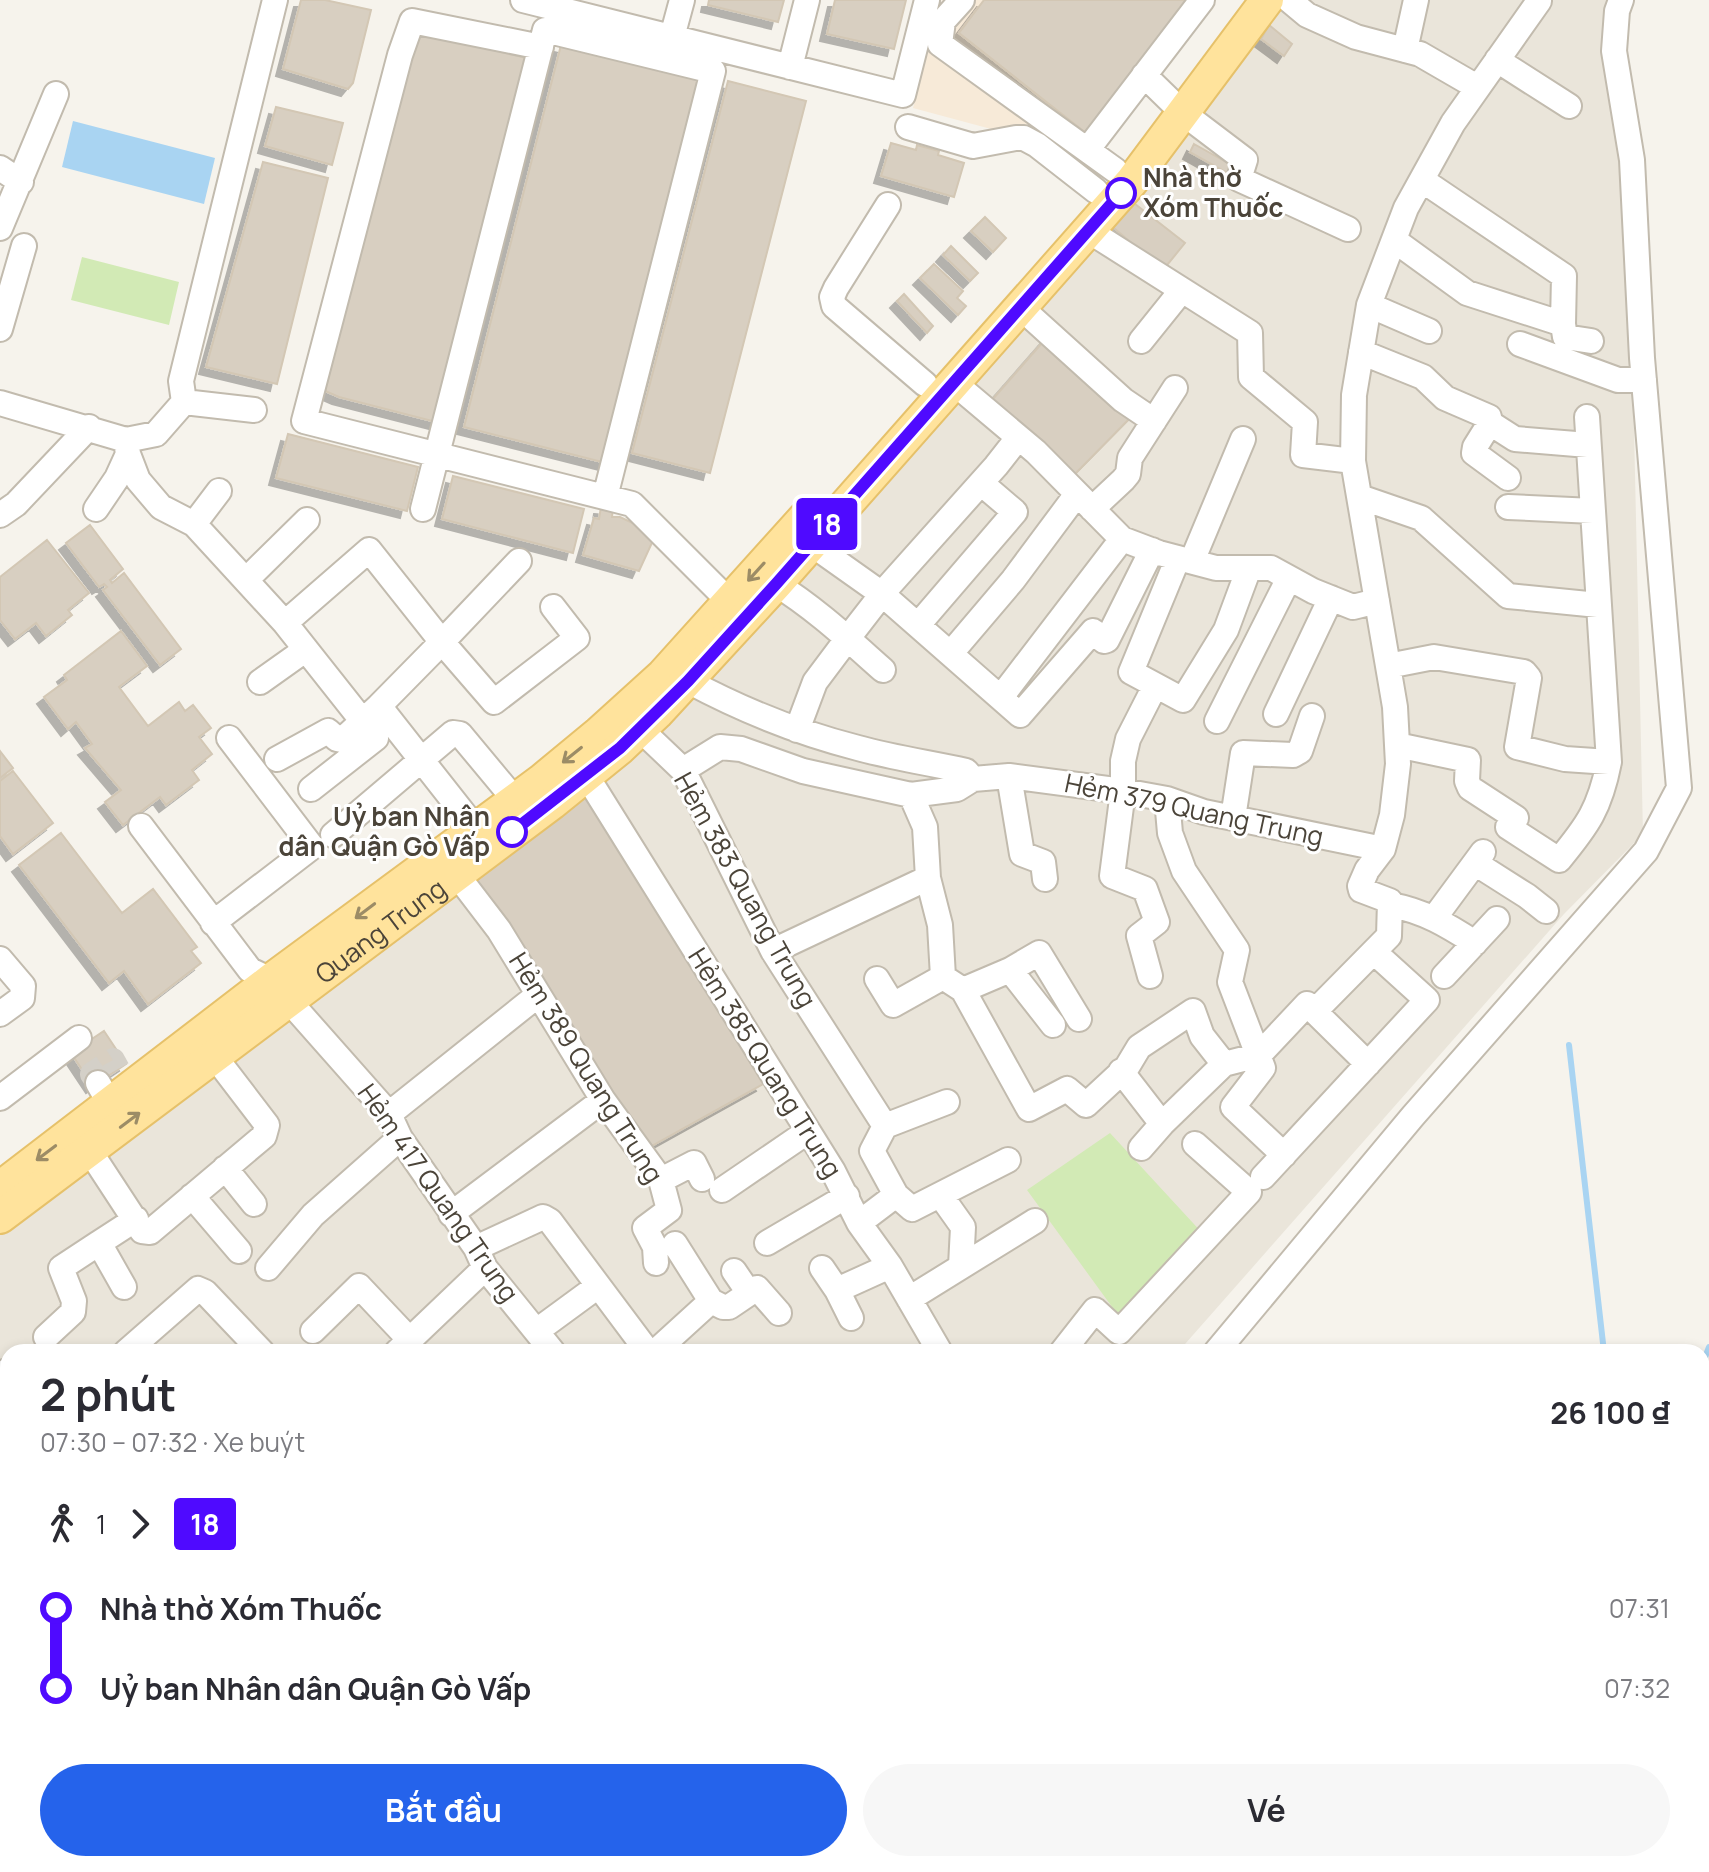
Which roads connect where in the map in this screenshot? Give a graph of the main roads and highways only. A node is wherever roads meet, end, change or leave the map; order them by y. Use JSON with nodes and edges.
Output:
{"nodes":[{"id":1,"x":1240,"y":0,"type":"edge"},
{"id":2,"x":1267,"y":0,"type":"edge"},
{"id":3,"x":1176,"y":105,"type":"junction"},
{"id":4,"x":1114,"y":181,"type":"junction"},
{"id":5,"x":939,"y":383,"type":"junction"},
{"id":6,"x":631,"y":720,"type":"junction"},
{"id":7,"x":280,"y":991,"type":"junction"},
{"id":8,"x":0,"y":1188,"type":"edge"},
{"id":9,"x":0,"y":1217,"type":"edge"}],
"edges":[{"from":1,"to":3,"type":"main road","name":"Quang Trung"},
{"from":2,"to":3,"type":"main road","name":"Quang Trung"},
{"from":3,"to":4,"type":"main road","name":"Quang Trung"},
{"from":4,"to":5,"type":"main road","name":"Quang Trung"},
{"from":4,"to":5,"type":"main road","name":"Quang Trung"},
{"from":5,"to":6,"type":"main road","name":"Quang Trung","one_way":true},
{"from":5,"to":6,"type":"main road","name":"Quang Trung"},
{"from":6,"to":7,"type":"main road","name":"Quang Trung","one_way":true},
{"from":6,"to":7,"type":"main road","name":"Quang Trung"},
{"from":7,"to":8,"type":"main road","name":"Quang Trung","one_way":true},
{"from":9,"to":7,"type":"main road","name":"Quang Trung","one_way":true}]}
